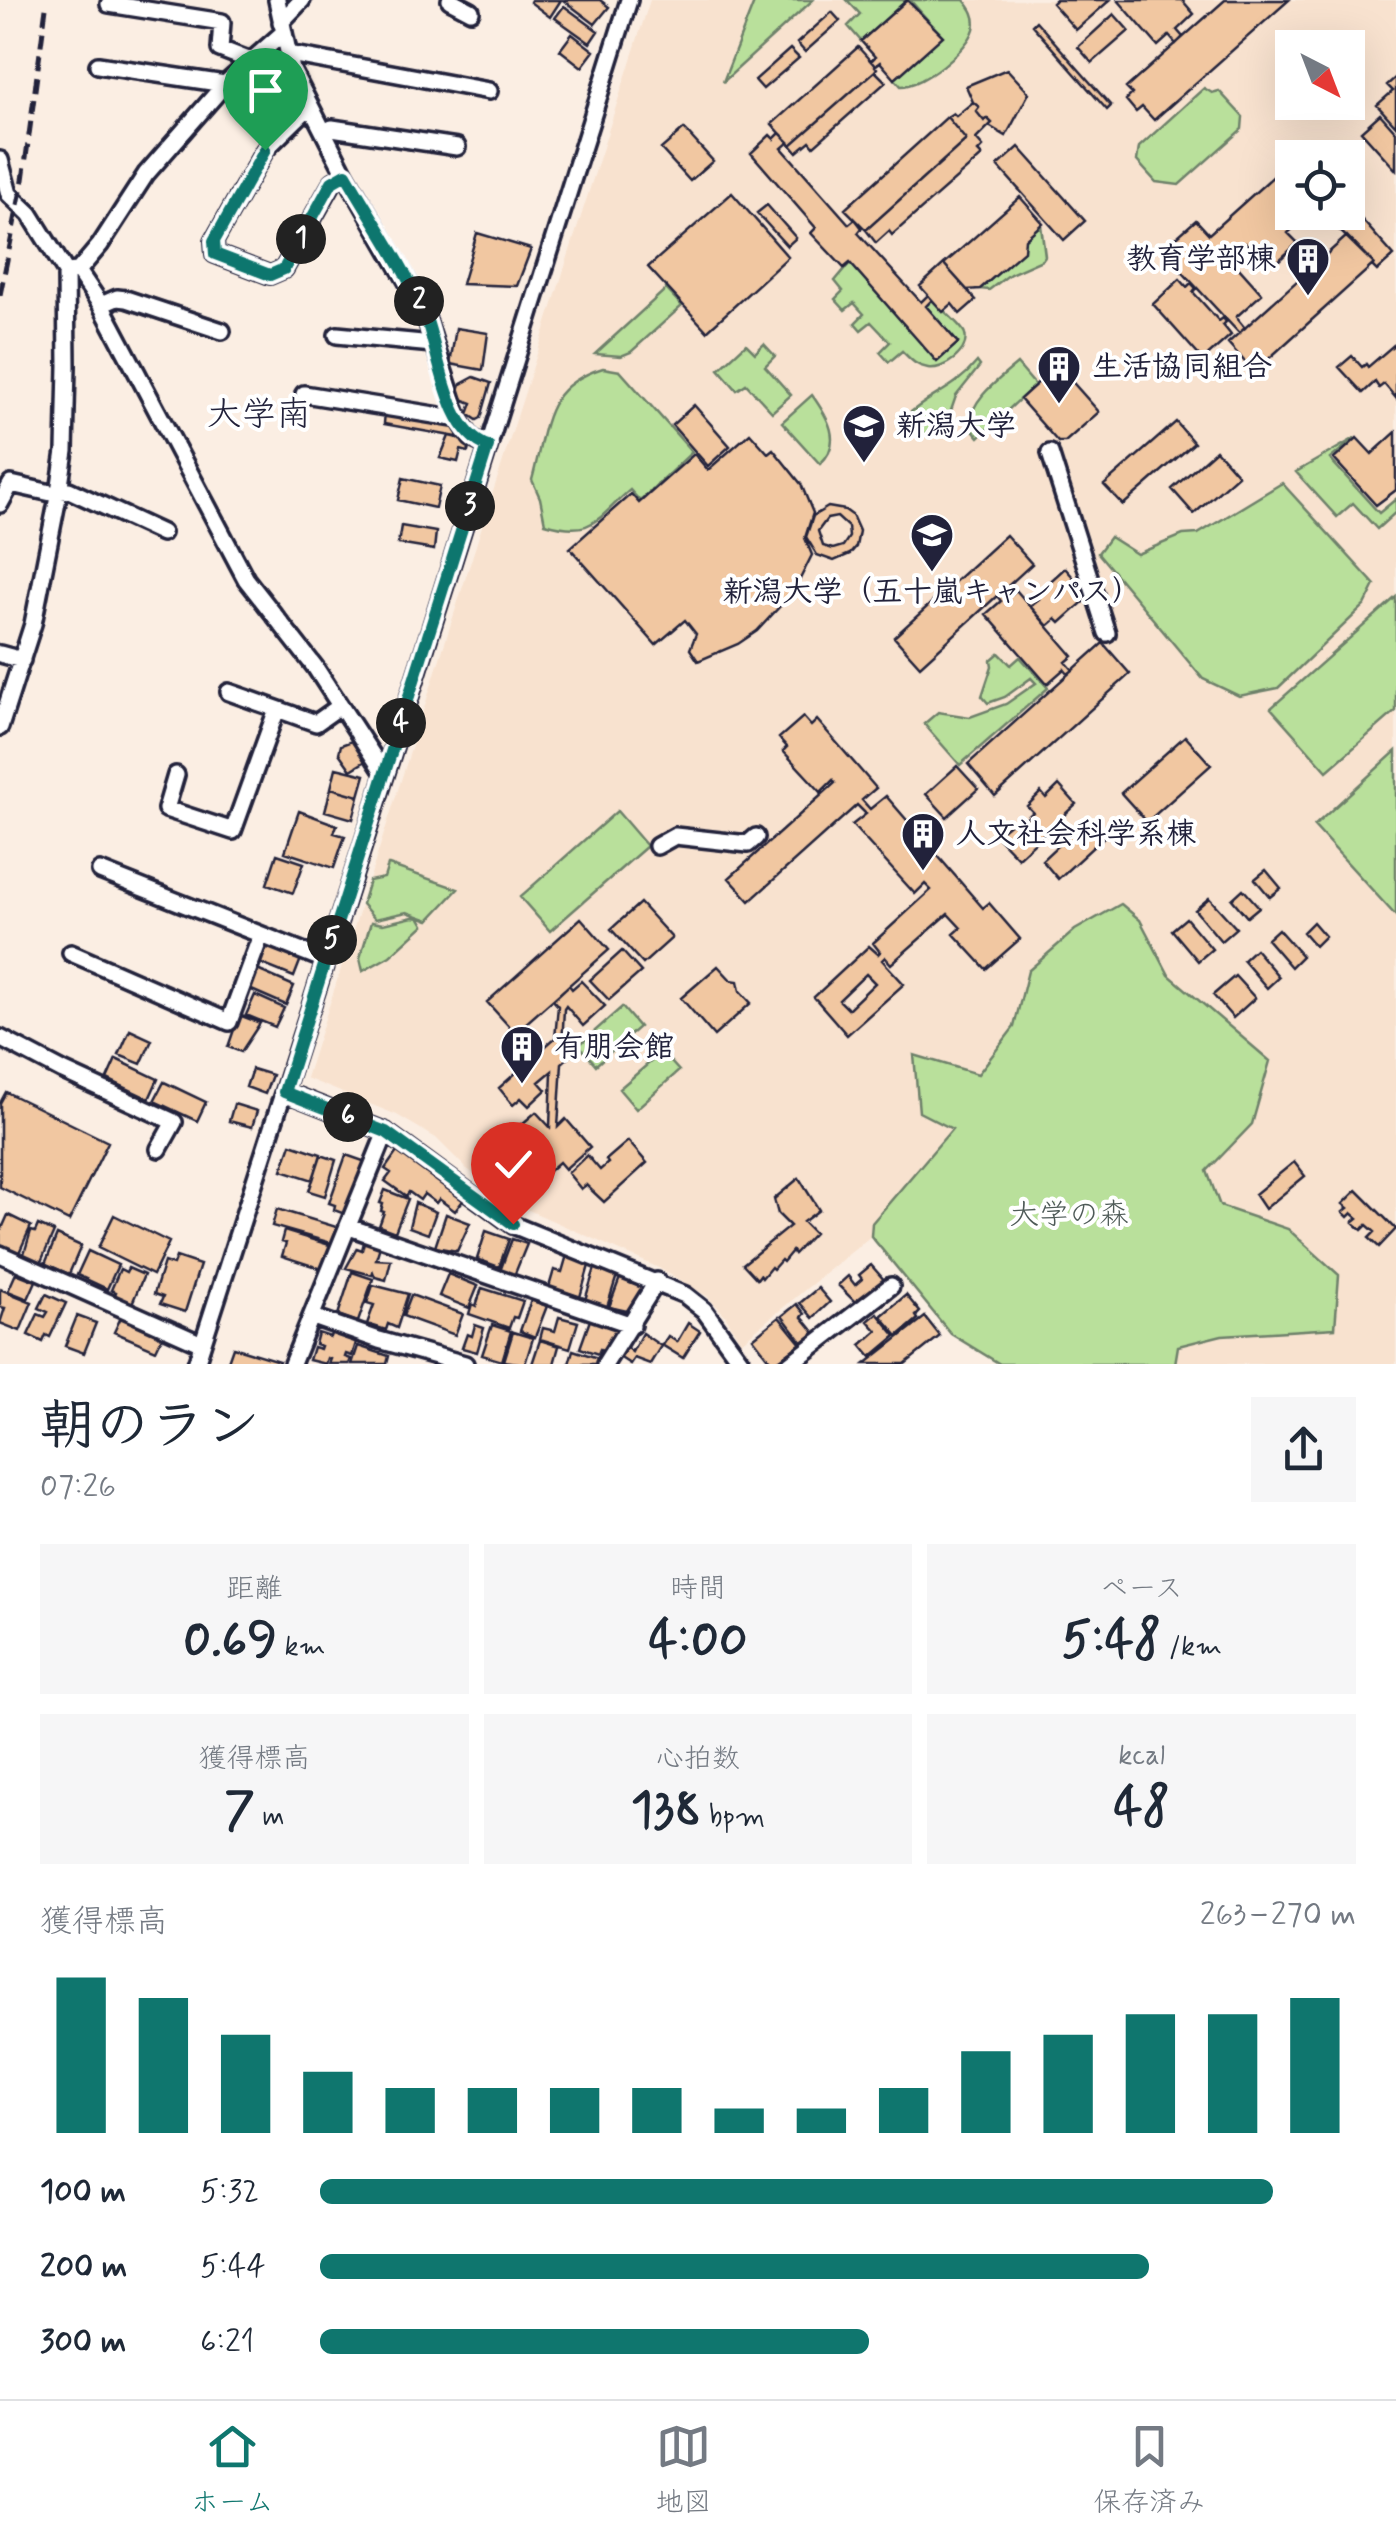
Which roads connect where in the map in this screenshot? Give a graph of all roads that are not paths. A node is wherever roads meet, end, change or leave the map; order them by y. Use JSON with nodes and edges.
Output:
{"nodes":[{"id":1,"x":277,"y":0,"type":"edge"},
{"id":2,"x":302,"y":0,"type":"edge"},
{"id":3,"x":450,"y":0,"type":"edge"},
{"id":4,"x":629,"y":0,"type":"edge"},
{"id":5,"x":109,"y":4,"type":"dead end"},
{"id":6,"x":471,"y":10,"type":"dead end"},
{"id":7,"x":282,"y":28,"type":"junction"},
{"id":8,"x":288,"y":54,"type":"junction"},
{"id":9,"x":251,"y":60,"type":"junction"},
{"id":10,"x":98,"y":64,"type":"dead end"},
{"id":11,"x":225,"y":84,"type":"junction"},
{"id":12,"x":489,"y":92,"type":"dead end"},
{"id":13,"x":310,"y":106,"type":"junction"},
{"id":14,"x":324,"y":132,"type":"junction"},
{"id":15,"x":457,"y":147,"type":"dead end"},
{"id":16,"x":0,"y":160,"type":"edge"},
{"id":17,"x":346,"y":174,"type":"junction"},
{"id":18,"x":72,"y":271,"type":"junction"},
{"id":19,"x":101,"y":305,"type":"junction"},
{"id":20,"x":222,"y":331,"type":"dead end"},
{"id":21,"x":337,"y":334,"type":"dead end"},
{"id":22,"x":434,"y":344,"type":"junction"},
{"id":23,"x":304,"y":394,"type":"dead end"},
{"id":24,"x":459,"y":419,"type":"junction"},
{"id":25,"x":488,"y":446,"type":"junction"},
{"id":26,"x":1050,"y":453,"type":"dead end"},
{"id":27,"x":59,"y":492,"type":"junction"},
{"id":28,"x":0,"y":504,"type":"edge"},
{"id":29,"x":162,"y":532,"type":"dead end"},
{"id":30,"x":1107,"y":633,"type":"dead end"},
{"id":31,"x":0,"y":654,"type":"edge"},
{"id":32,"x":22,"y":660,"type":"junction"},
{"id":33,"x":229,"y":692,"type":"dead end"},
{"id":34,"x":340,"y":706,"type":"junction"},
{"id":35,"x":277,"y":709,"type":"junction"},
{"id":36,"x":0,"y":727,"type":"edge"},
{"id":37,"x":384,"y":773,"type":"junction"},
{"id":38,"x":176,"y":775,"type":"dead end"},
{"id":39,"x":756,"y":837,"type":"dead end"},
{"id":40,"x":657,"y":846,"type":"dead end"},
{"id":41,"x":100,"y":871,"type":"dead end"},
{"id":42,"x":261,"y":935,"type":"junction"},
{"id":43,"x":70,"y":952,"type":"dead end"},
{"id":44,"x":325,"y":960,"type":"junction"},
{"id":45,"x":0,"y":1038,"type":"edge"},
{"id":46,"x":284,"y":1092,"type":"junction"},
{"id":47,"x":386,"y":1132,"type":"junction"},
{"id":48,"x":160,"y":1148,"type":"dead end"},
{"id":49,"x":350,"y":1227,"type":"junction"},
{"id":50,"x":0,"y":1254,"type":"edge"},
{"id":51,"x":657,"y":1281,"type":"junction"},
{"id":52,"x":891,"y":1286,"type":"dead end"},
{"id":53,"x":313,"y":1317,"type":"junction"},
{"id":54,"x":632,"y":1325,"type":"junction"},
{"id":55,"x":202,"y":1344,"type":"junction"},
{"id":56,"x":196,"y":1364,"type":"edge"},
{"id":57,"x":292,"y":1364,"type":"edge"},
{"id":58,"x":465,"y":1364,"type":"edge"},
{"id":59,"x":604,"y":1364,"type":"edge"},
{"id":60,"x":743,"y":1364,"type":"edge"},
{"id":61,"x":790,"y":1364,"type":"edge"}],
"edges":[{"from":1,"to":7,"type":"street"},
{"from":2,"to":7,"type":"street"},
{"from":3,"to":6,"type":"street"},
{"from":4,"to":25,"type":"street"},
{"from":5,"to":9,"type":"street"},
{"from":7,"to":8,"type":"street"},
{"from":7,"to":9,"type":"street"},
{"from":8,"to":12,"type":"street"},
{"from":8,"to":13,"type":"street"},
{"from":9,"to":11,"type":"street"},
{"from":10,"to":11,"type":"street"},
{"from":11,"to":18,"type":"street"},
{"from":13,"to":14,"type":"street"},
{"from":13,"to":17,"type":"street"},
{"from":14,"to":15,"type":"street"},
{"from":14,"to":17,"type":"street"},
{"from":16,"to":18,"type":"street"},
{"from":17,"to":22,"type":"street"},
{"from":18,"to":19,"type":"street"},
{"from":18,"to":27,"type":"street"},
{"from":19,"to":20,"type":"street"},
{"from":19,"to":34,"type":"street"},
{"from":21,"to":22,"type":"street"},
{"from":22,"to":24,"type":"street"},
{"from":23,"to":24,"type":"street"},
{"from":24,"to":25,"type":"street"},
{"from":25,"to":37,"type":"street"},
{"from":26,"to":30,"type":"street"},
{"from":27,"to":28,"type":"street"},
{"from":27,"to":29,"type":"street"},
{"from":27,"to":32,"type":"street"},
{"from":31,"to":32,"type":"street"},
{"from":32,"to":36,"type":"street"},
{"from":33,"to":35,"type":"street"},
{"from":34,"to":35,"type":"street"},
{"from":34,"to":37,"type":"street"},
{"from":35,"to":38,"type":"street"},
{"from":37,"to":44,"type":"street"},
{"from":39,"to":40,"type":"street"},
{"from":41,"to":42,"type":"street"},
{"from":42,"to":43,"type":"street"},
{"from":42,"to":44,"type":"street"},
{"from":44,"to":46,"type":"street"},
{"from":45,"to":48,"type":"street"},
{"from":46,"to":47,"type":"street"},
{"from":46,"to":55,"type":"street"},
{"from":47,"to":49,"type":"street"},
{"from":47,"to":51,"type":"street"},
{"from":49,"to":53,"type":"street"},
{"from":49,"to":54,"type":"street"},
{"from":50,"to":55,"type":"street"},
{"from":51,"to":54,"type":"street"},
{"from":51,"to":60,"type":"street"},
{"from":52,"to":61,"type":"street"},
{"from":53,"to":57,"type":"street"},
{"from":53,"to":58,"type":"street"},
{"from":54,"to":59,"type":"street"},
{"from":55,"to":56,"type":"street"}]}
